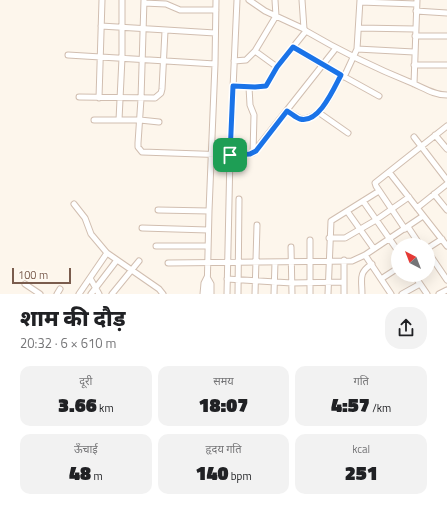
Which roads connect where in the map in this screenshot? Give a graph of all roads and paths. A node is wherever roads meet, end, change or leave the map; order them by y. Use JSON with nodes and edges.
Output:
{"nodes":[{"id":1,"x":102,"y":0,"type":"edge"},
{"id":2,"x":122,"y":0,"type":"edge"},
{"id":3,"x":216,"y":0,"type":"edge"},
{"id":4,"x":237,"y":0,"type":"edge"},
{"id":5,"x":250,"y":0,"type":"edge"},
{"id":6,"x":275,"y":0,"type":"edge"},
{"id":7,"x":302,"y":0,"type":"edge"},
{"id":8,"x":144,"y":1,"type":"edge"},
{"id":9,"x":360,"y":1,"type":"edge"},
{"id":10,"x":416,"y":2,"type":"edge"},
{"id":11,"x":216,"y":10,"type":"junction"},
{"id":12,"x":416,"y":11,"type":"junction"},
{"id":13,"x":447,"y":13,"type":"edge"},
{"id":14,"x":276,"y":16,"type":"junction"},
{"id":15,"x":101,"y":26,"type":"junction"},
{"id":16,"x":122,"y":28,"type":"junction"},
{"id":17,"x":144,"y":28,"type":"junction"},
{"id":18,"x":359,"y":28,"type":"junction"},
{"id":19,"x":415,"y":29,"type":"junction"},
{"id":20,"x":305,"y":30,"type":"junction"},
{"id":21,"x":165,"y":31,"type":"junction"},
{"id":22,"x":215,"y":33,"type":"junction"},
{"id":23,"x":415,"y":36,"type":"junction"},
{"id":24,"x":447,"y":36,"type":"edge"},
{"id":25,"x":293,"y":47,"type":"junction"},
{"id":26,"x":336,"y":48,"type":"junction"},
{"id":27,"x":357,"y":49,"type":"junction"},
{"id":28,"x":255,"y":51,"type":"junction"},
{"id":29,"x":414,"y":52,"type":"junction"},
{"id":30,"x":68,"y":55,"type":"dead end"},
{"id":31,"x":99,"y":57,"type":"junction"},
{"id":32,"x":354,"y":57,"type":"junction"},
{"id":33,"x":122,"y":58,"type":"junction"},
{"id":34,"x":143,"y":59,"type":"junction"},
{"id":35,"x":163,"y":60,"type":"junction"},
{"id":36,"x":234,"y":61,"type":"junction"},
{"id":37,"x":216,"y":64,"type":"junction"},
{"id":38,"x":323,"y":65,"type":"junction"},
{"id":39,"x":414,"y":65,"type":"junction"},
{"id":40,"x":447,"y":65,"type":"edge"},
{"id":41,"x":277,"y":67,"type":"junction"},
{"id":42,"x":342,"y":76,"type":"junction"},
{"id":43,"x":414,"y":84,"type":"junction"},
{"id":44,"x":233,"y":86,"type":"junction"},
{"id":45,"x":249,"y":87,"type":"junction"},
{"id":46,"x":447,"y":95,"type":"edge"},
{"id":47,"x":379,"y":96,"type":"dead end"},
{"id":48,"x":79,"y":97,"type":"dead end"},
{"id":49,"x":98,"y":98,"type":"junction"},
{"id":50,"x":119,"y":98,"type":"junction"},
{"id":51,"x":141,"y":99,"type":"junction"},
{"id":52,"x":287,"y":111,"type":"junction"},
{"id":53,"x":318,"y":112,"type":"junction"},
{"id":54,"x":94,"y":120,"type":"dead end"},
{"id":55,"x":119,"y":120,"type":"junction"},
{"id":56,"x":140,"y":120,"type":"junction"},
{"id":57,"x":159,"y":122,"type":"dead end"},
{"id":58,"x":447,"y":126,"type":"edge"},
{"id":59,"x":348,"y":134,"type":"dead end"},
{"id":60,"x":436,"y":135,"type":"junction"},
{"id":61,"x":414,"y":137,"type":"dead end"},
{"id":62,"x":421,"y":146,"type":"junction"},
{"id":63,"x":447,"y":149,"type":"edge"},
{"id":64,"x":253,"y":153,"type":"junction"},
{"id":65,"x":211,"y":154,"type":"junction"},
{"id":66,"x":230,"y":155,"type":"junction"},
{"id":67,"x":389,"y":172,"type":"junction"},
{"id":68,"x":447,"y":180,"type":"edge"},
{"id":69,"x":447,"y":184,"type":"edge"},
{"id":70,"x":379,"y":191,"type":"junction"},
{"id":71,"x":434,"y":194,"type":"junction"},
{"id":72,"x":408,"y":197,"type":"junction"},
{"id":73,"x":239,"y":199,"type":"dead end"},
{"id":74,"x":363,"y":201,"type":"junction"},
{"id":75,"x":74,"y":204,"type":"dead end"},
{"id":76,"x":417,"y":208,"type":"junction"},
{"id":77,"x":392,"y":209,"type":"junction"},
{"id":78,"x":158,"y":210,"type":"dead end"},
{"id":79,"x":447,"y":210,"type":"edge"},
{"id":80,"x":209,"y":211,"type":"junction"},
{"id":81,"x":347,"y":211,"type":"junction"},
{"id":82,"x":423,"y":216,"type":"junction"},
{"id":83,"x":376,"y":220,"type":"junction"},
{"id":84,"x":257,"y":225,"type":"dead end"},
{"id":85,"x":142,"y":228,"type":"dead end"},
{"id":86,"x":406,"y":228,"type":"junction"},
{"id":87,"x":208,"y":230,"type":"junction"},
{"id":88,"x":360,"y":230,"type":"junction"},
{"id":89,"x":329,"y":238,"type":"junction"},
{"id":90,"x":414,"y":238,"type":"edge"},
{"id":91,"x":390,"y":239,"type":"junction"},
{"id":92,"x":442,"y":239,"type":"junction"},
{"id":93,"x":310,"y":240,"type":"dead end"},
{"id":94,"x":435,"y":244,"type":"edge"},
{"id":95,"x":156,"y":246,"type":"dead end"},
{"id":96,"x":207,"y":246,"type":"junction"},
{"id":97,"x":447,"y":246,"type":"edge"},
{"id":98,"x":291,"y":247,"type":"dead end"},
{"id":99,"x":374,"y":249,"type":"junction"},
{"id":100,"x":107,"y":253,"type":"junction"},
{"id":101,"x":366,"y":255,"type":"junction"},
{"id":102,"x":117,"y":260,"type":"junction"},
{"id":103,"x":328,"y":260,"type":"junction"},
{"id":104,"x":344,"y":260,"type":"junction"},
{"id":105,"x":139,"y":261,"type":"dead end"},
{"id":106,"x":311,"y":261,"type":"junction"},
{"id":107,"x":208,"y":262,"type":"junction"},
{"id":108,"x":227,"y":262,"type":"junction"},
{"id":109,"x":239,"y":262,"type":"junction"},
{"id":110,"x":256,"y":262,"type":"junction"},
{"id":111,"x":275,"y":262,"type":"junction"},
{"id":112,"x":292,"y":262,"type":"junction"},
{"id":113,"x":435,"y":262,"type":"edge"},
{"id":114,"x":168,"y":263,"type":"dead end"},
{"id":115,"x":372,"y":264,"type":"junction"},
{"id":116,"x":132,"y":270,"type":"junction"},
{"id":117,"x":391,"y":273,"type":"edge"},
{"id":118,"x":207,"y":277,"type":"junction"},
{"id":119,"x":90,"y":278,"type":"junction"},
{"id":120,"x":227,"y":279,"type":"junction"},
{"id":121,"x":381,"y":279,"type":"junction"},
{"id":122,"x":238,"y":280,"type":"junction"},
{"id":123,"x":447,"y":280,"type":"edge"},
{"id":124,"x":256,"y":281,"type":"junction"},
{"id":125,"x":274,"y":282,"type":"junction"},
{"id":126,"x":344,"y":282,"type":"junction"},
{"id":127,"x":292,"y":283,"type":"junction"},
{"id":128,"x":310,"y":283,"type":"junction"},
{"id":129,"x":328,"y":283,"type":"junction"},
{"id":130,"x":25,"y":284,"type":"dead end"},
{"id":131,"x":420,"y":284,"type":"joint"},
{"id":132,"x":95,"y":287,"type":"junction"},
{"id":133,"x":447,"y":290,"type":"edge"},
{"id":134,"x":38,"y":293,"type":"edge"},
{"id":135,"x":79,"y":294,"type":"edge"},
{"id":136,"x":91,"y":294,"type":"edge"},
{"id":137,"x":99,"y":294,"type":"edge"},
{"id":138,"x":112,"y":294,"type":"edge"},
{"id":139,"x":163,"y":294,"type":"edge"},
{"id":140,"x":202,"y":294,"type":"edge"},
{"id":141,"x":206,"y":294,"type":"edge"},
{"id":142,"x":211,"y":294,"type":"edge"},
{"id":143,"x":226,"y":294,"type":"edge"},
{"id":144,"x":238,"y":294,"type":"edge"},
{"id":145,"x":255,"y":294,"type":"edge"},
{"id":146,"x":274,"y":294,"type":"edge"},
{"id":147,"x":292,"y":294,"type":"edge"},
{"id":148,"x":310,"y":294,"type":"edge"},
{"id":149,"x":328,"y":294,"type":"edge"},
{"id":150,"x":344,"y":294,"type":"edge"},
{"id":151,"x":362,"y":294,"type":"edge"},
{"id":152,"x":392,"y":294,"type":"edge"},
{"id":153,"x":402,"y":294,"type":"edge"},
{"id":154,"x":427,"y":294,"type":"edge"},
{"id":155,"x":439,"y":294,"type":"edge"}],
"edges":[{"from":1,"to":15,"type":"street"},
{"from":2,"to":16,"type":"street"},
{"from":3,"to":11,"type":"street"},
{"from":4,"to":36,"type":"street"},
{"from":5,"to":14,"type":"street"},
{"from":6,"to":14,"type":"street"},
{"from":7,"to":20,"type":"street"},
{"from":8,"to":11,"type":"street"},
{"from":8,"to":17,"type":"street"},
{"from":9,"to":10,"type":"street"},
{"from":9,"to":18,"type":"street"},
{"from":10,"to":12,"type":"street"},
{"from":11,"to":22,"type":"street"},
{"from":12,"to":13,"type":"street"},
{"from":12,"to":19,"type":"street"},
{"from":14,"to":20,"type":"street"},
{"from":14,"to":28,"type":"street"},
{"from":15,"to":16,"type":"street"},
{"from":15,"to":31,"type":"street"},
{"from":16,"to":17,"type":"street"},
{"from":16,"to":33,"type":"street"},
{"from":17,"to":21,"type":"street"},
{"from":17,"to":34,"type":"street"},
{"from":18,"to":19,"type":"street"},
{"from":18,"to":27,"type":"street"},
{"from":19,"to":23,"type":"street"},
{"from":20,"to":25,"type":"street"},
{"from":20,"to":26,"type":"street"},
{"from":21,"to":22,"type":"street"},
{"from":21,"to":35,"type":"street"},
{"from":22,"to":37,"type":"street"},
{"from":23,"to":24,"type":"street"},
{"from":23,"to":29,"type":"street"},
{"from":25,"to":38,"type":"street"},
{"from":25,"to":41,"type":"street"},
{"from":26,"to":32,"type":"street"},
{"from":26,"to":38,"type":"street"},
{"from":27,"to":29,"type":"street"},
{"from":27,"to":32,"type":"street"},
{"from":28,"to":36,"type":"street"},
{"from":28,"to":41,"type":"street"},
{"from":29,"to":39,"type":"street"},
{"from":30,"to":31,"type":"street"},
{"from":31,"to":33,"type":"street"},
{"from":31,"to":49,"type":"street"},
{"from":32,"to":42,"type":"street"},
{"from":32,"to":43,"type":"street"},
{"from":33,"to":34,"type":"street"},
{"from":33,"to":50,"type":"street"},
{"from":34,"to":35,"type":"street"},
{"from":34,"to":51,"type":"street"},
{"from":35,"to":37,"type":"street"},
{"from":35,"to":51,"type":"street"},
{"from":36,"to":44,"type":"street"},
{"from":37,"to":65,"type":"street"},
{"from":38,"to":42,"type":"street"},
{"from":38,"to":52,"type":"street"},
{"from":39,"to":40,"type":"street"},
{"from":39,"to":43,"type":"street"},
{"from":41,"to":45,"type":"street"},
{"from":42,"to":47,"type":"street"},
{"from":42,"to":53,"type":"street"},
{"from":43,"to":46,"type":"street"},
{"from":44,"to":45,"type":"street"},
{"from":44,"to":66,"type":"street"},
{"from":45,"to":64,"type":"street"},
{"from":48,"to":49,"type":"street"},
{"from":49,"to":50,"type":"street"},
{"from":50,"to":51,"type":"street"},
{"from":50,"to":55,"type":"street"},
{"from":51,"to":56,"type":"street"},
{"from":52,"to":53,"type":"street"},
{"from":52,"to":64,"type":"street"},
{"from":53,"to":59,"type":"street"},
{"from":54,"to":55,"type":"street"},
{"from":55,"to":56,"type":"street"},
{"from":56,"to":57,"type":"street"},
{"from":56,"to":65,"type":"street"},
{"from":58,"to":60,"type":"street"},
{"from":60,"to":62,"type":"street"},
{"from":60,"to":63,"type":"street"},
{"from":61,"to":62,"type":"street"},
{"from":62,"to":67,"type":"street"},
{"from":62,"to":68,"type":"street"},
{"from":64,"to":66,"type":"street"},
{"from":65,"to":66,"type":"street"},
{"from":65,"to":80,"type":"street"},
{"from":66,"to":108,"type":"street"},
{"from":67,"to":70,"type":"street"},
{"from":67,"to":72,"type":"street"},
{"from":69,"to":71,"type":"street"},
{"from":70,"to":74,"type":"street"},
{"from":70,"to":77,"type":"street"},
{"from":71,"to":76,"type":"street"},
{"from":71,"to":79,"type":"street"},
{"from":72,"to":76,"type":"street"},
{"from":72,"to":77,"type":"street"},
{"from":73,"to":109,"type":"street"},
{"from":74,"to":81,"type":"street"},
{"from":74,"to":83,"type":"street"},
{"from":75,"to":100,"type":"street"},
{"from":76,"to":82,"type":"street"},
{"from":77,"to":83,"type":"street"},
{"from":77,"to":86,"type":"street"},
{"from":78,"to":80,"type":"street"},
{"from":80,"to":87,"type":"street"},
{"from":81,"to":88,"type":"street"},
{"from":81,"to":89,"type":"street"},
{"from":82,"to":86,"type":"street"},
{"from":82,"to":92,"type":"street"},
{"from":83,"to":88,"type":"street"},
{"from":83,"to":91,"type":"street"},
{"from":84,"to":110,"type":"street"},
{"from":85,"to":87,"type":"street"},
{"from":86,"to":90,"type":"street"},
{"from":86,"to":91,"type":"street"},
{"from":87,"to":96,"type":"street"},
{"from":88,"to":89,"type":"street"},
{"from":88,"to":99,"type":"street"},
{"from":89,"to":103,"type":"street"},
{"from":91,"to":99,"type":"street"},
{"from":92,"to":94,"type":"street"},
{"from":92,"to":97,"type":"street"},
{"from":93,"to":106,"type":"street"},
{"from":95,"to":96,"type":"street"},
{"from":96,"to":107,"type":"street"},
{"from":98,"to":112,"type":"street"},
{"from":99,"to":101,"type":"street"},
{"from":100,"to":102,"type":"street"},
{"from":100,"to":119,"type":"street"},
{"from":101,"to":104,"type":"street"},
{"from":101,"to":115,"type":"street"},
{"from":102,"to":116,"type":"street"},
{"from":102,"to":132,"type":"street"},
{"from":103,"to":104,"type":"street"},
{"from":103,"to":106,"type":"street"},
{"from":103,"to":129,"type":"street"},
{"from":104,"to":126,"type":"street"},
{"from":105,"to":116,"type":"street"},
{"from":106,"to":112,"type":"street"},
{"from":106,"to":128,"type":"street"},
{"from":107,"to":108,"type":"street"},
{"from":107,"to":114,"type":"street"},
{"from":107,"to":118,"type":"street"},
{"from":108,"to":109,"type":"street"},
{"from":108,"to":120,"type":"street"},
{"from":109,"to":110,"type":"street"},
{"from":109,"to":122,"type":"street"},
{"from":110,"to":111,"type":"street"},
{"from":110,"to":124,"type":"street"},
{"from":111,"to":112,"type":"street"},
{"from":111,"to":125,"type":"street"},
{"from":112,"to":127,"type":"street"},
{"from":113,"to":123,"type":"street"},
{"from":115,"to":121,"type":"street"},
{"from":115,"to":151,"type":"street"},
{"from":116,"to":138,"type":"street"},
{"from":116,"to":139,"type":"street"},
{"from":117,"to":121,"type":"street"},
{"from":118,"to":140,"type":"street"},
{"from":118,"to":141,"type":"street"},
{"from":118,"to":142,"type":"street"},
{"from":119,"to":132,"type":"street"},
{"from":119,"to":135,"type":"street"},
{"from":120,"to":122,"type":"street"},
{"from":120,"to":143,"type":"street"},
{"from":121,"to":152,"type":"street"},
{"from":122,"to":124,"type":"street"},
{"from":122,"to":144,"type":"street"},
{"from":124,"to":125,"type":"street"},
{"from":124,"to":145,"type":"street"},
{"from":125,"to":127,"type":"street"},
{"from":125,"to":146,"type":"street"},
{"from":126,"to":129,"type":"street"},
{"from":126,"to":150,"type":"street"},
{"from":127,"to":128,"type":"street"},
{"from":127,"to":147,"type":"street"},
{"from":128,"to":129,"type":"street"},
{"from":128,"to":148,"type":"street"},
{"from":129,"to":149,"type":"street"},
{"from":130,"to":134,"type":"street"},
{"from":131,"to":153,"type":"street"},
{"from":131,"to":154,"type":"street"},
{"from":132,"to":136,"type":"street"},
{"from":132,"to":137,"type":"street"},
{"from":133,"to":155,"type":"street"}]}
